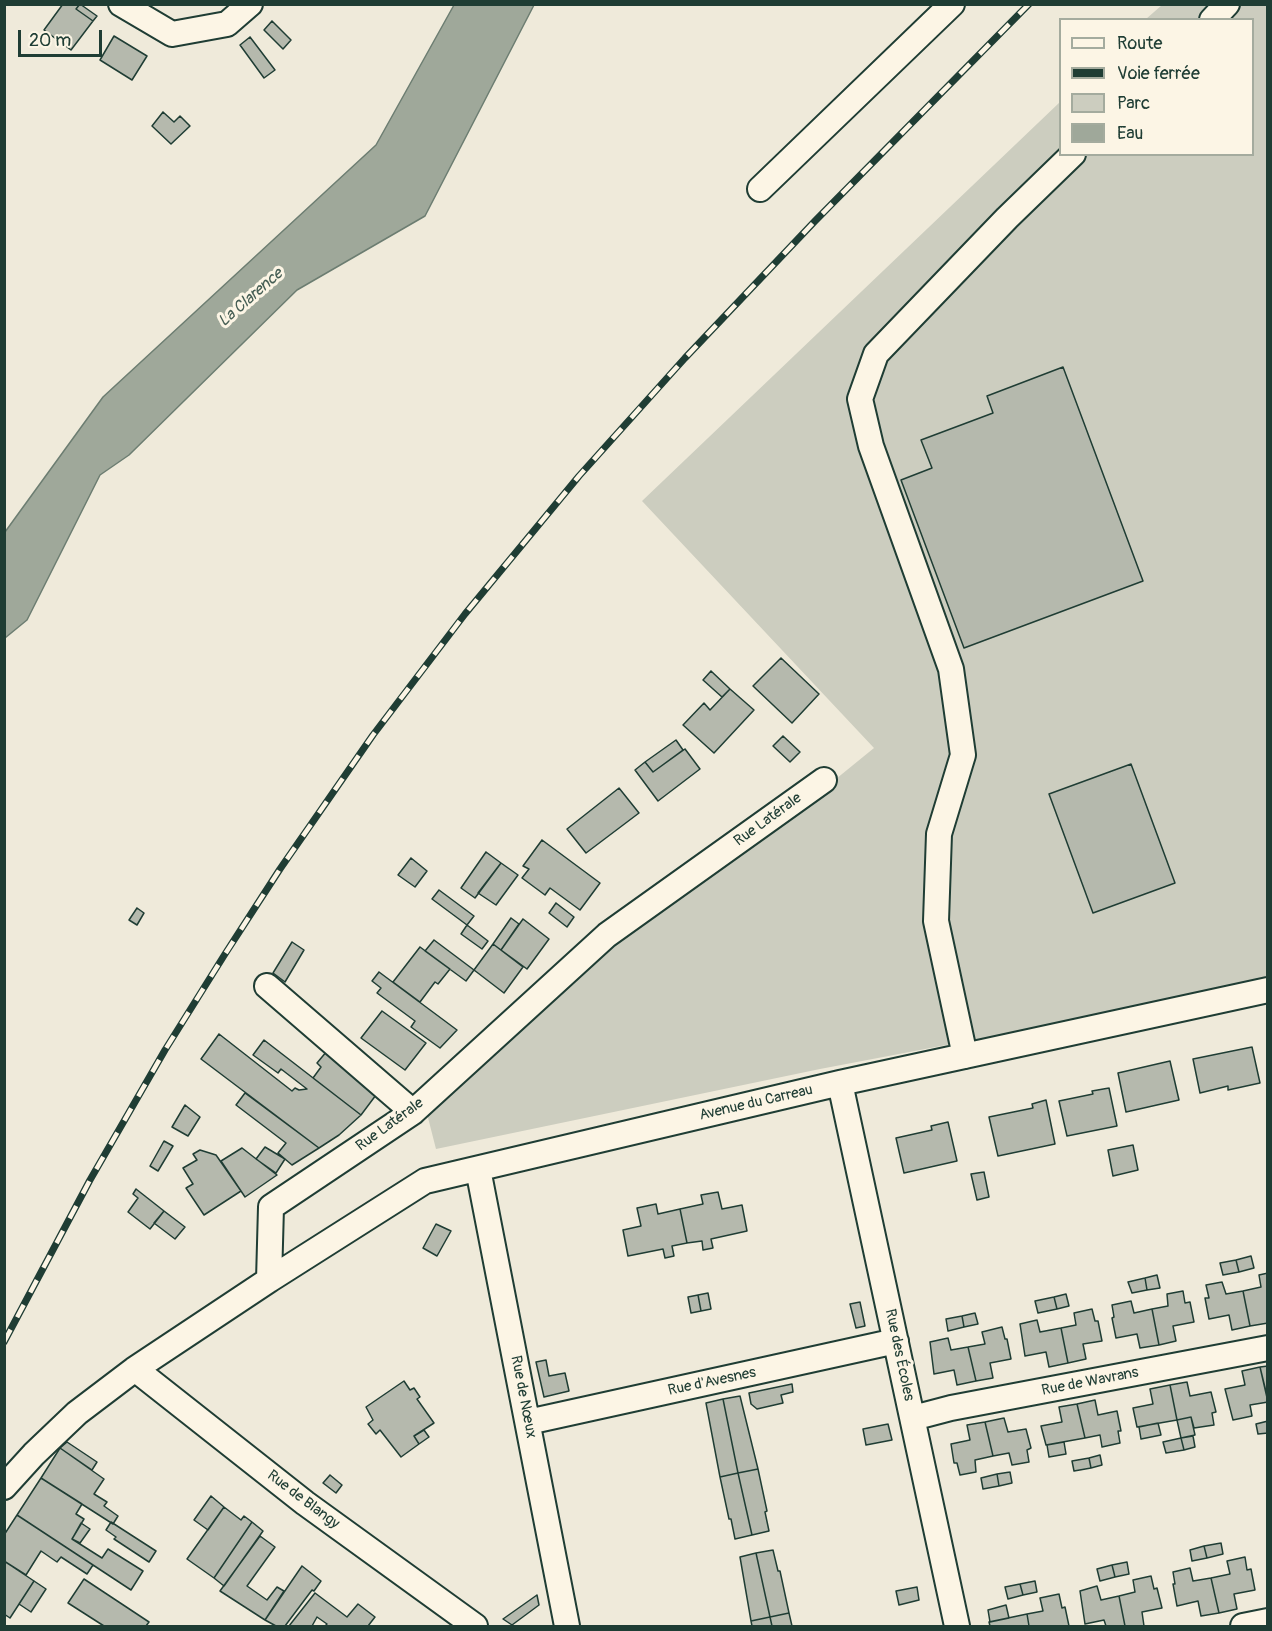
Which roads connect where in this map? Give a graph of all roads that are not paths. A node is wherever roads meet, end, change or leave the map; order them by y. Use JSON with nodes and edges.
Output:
{"nodes":[{"id":1,"x":121,"y":4,"type":"edge"},
{"id":2,"x":250,"y":4,"type":"edge"},
{"id":3,"x":952,"y":4,"type":"edge"},
{"id":4,"x":1227,"y":4,"type":"edge"},
{"id":5,"x":1214,"y":18,"type":"edge"},
{"id":6,"x":1071,"y":156,"type":"edge"},
{"id":7,"x":760,"y":189,"type":"dead end"},
{"id":8,"x":824,"y":780,"type":"dead end"},
{"id":9,"x":267,"y":986,"type":"dead end"},
{"id":10,"x":1268,"y":990,"type":"edge"},
{"id":11,"x":965,"y":1056,"type":"junction"},
{"id":12,"x":840,"y":1083,"type":"junction"},
{"id":13,"x":413,"y":1112,"type":"junction"},
{"id":14,"x":478,"y":1169,"type":"junction"},
{"id":15,"x":269,"y":1280,"type":"junction"},
{"id":16,"x":896,"y":1341,"type":"junction"},
{"id":17,"x":1268,"y":1348,"type":"edge"},
{"id":18,"x":135,"y":1369,"type":"junction"},
{"id":19,"x":913,"y":1418,"type":"junction"},
{"id":20,"x":528,"y":1422,"type":"junction"},
{"id":21,"x":4,"y":1487,"type":"edge"},
{"id":22,"x":1268,"y":1622,"type":"edge"},
{"id":23,"x":475,"y":1626,"type":"edge"},
{"id":24,"x":567,"y":1626,"type":"edge"},
{"id":25,"x":957,"y":1626,"type":"edge"},
{"id":26,"x":1243,"y":1626,"type":"edge"}],
"edges":[{"from":1,"to":2,"type":"street"},
{"from":3,"to":7,"type":"street"},
{"from":4,"to":5,"type":"street"},
{"from":6,"to":11,"type":"street"},
{"from":8,"to":13,"type":"street","name":"Rue Latérale"},
{"from":9,"to":13,"type":"street"},
{"from":10,"to":11,"type":"street","name":"Avenue du Carreau"},
{"from":11,"to":12,"type":"street","name":"Avenue du Carreau"},
{"from":12,"to":14,"type":"street","name":"Avenue du Carreau"},
{"from":12,"to":16,"type":"street","name":"Rue des Écoles"},
{"from":13,"to":15,"type":"street","name":"Rue Latérale"},
{"from":14,"to":15,"type":"street","name":"Avenue du Carreau"},
{"from":14,"to":20,"type":"street","name":"Rue de Nœux"},
{"from":15,"to":18,"type":"street"},
{"from":16,"to":19,"type":"street","name":"Rue des Écoles"},
{"from":16,"to":20,"type":"street","name":"Rue d'Avesnes"},
{"from":17,"to":19,"type":"street","name":"Rue de Wavrans"},
{"from":18,"to":21,"type":"street"},
{"from":18,"to":23,"type":"street","name":"Rue de Blangy"},
{"from":19,"to":25,"type":"street","name":"Rue des Écoles"},
{"from":20,"to":24,"type":"street","name":"Rue de Nœux"},
{"from":22,"to":26,"type":"street"}]}
